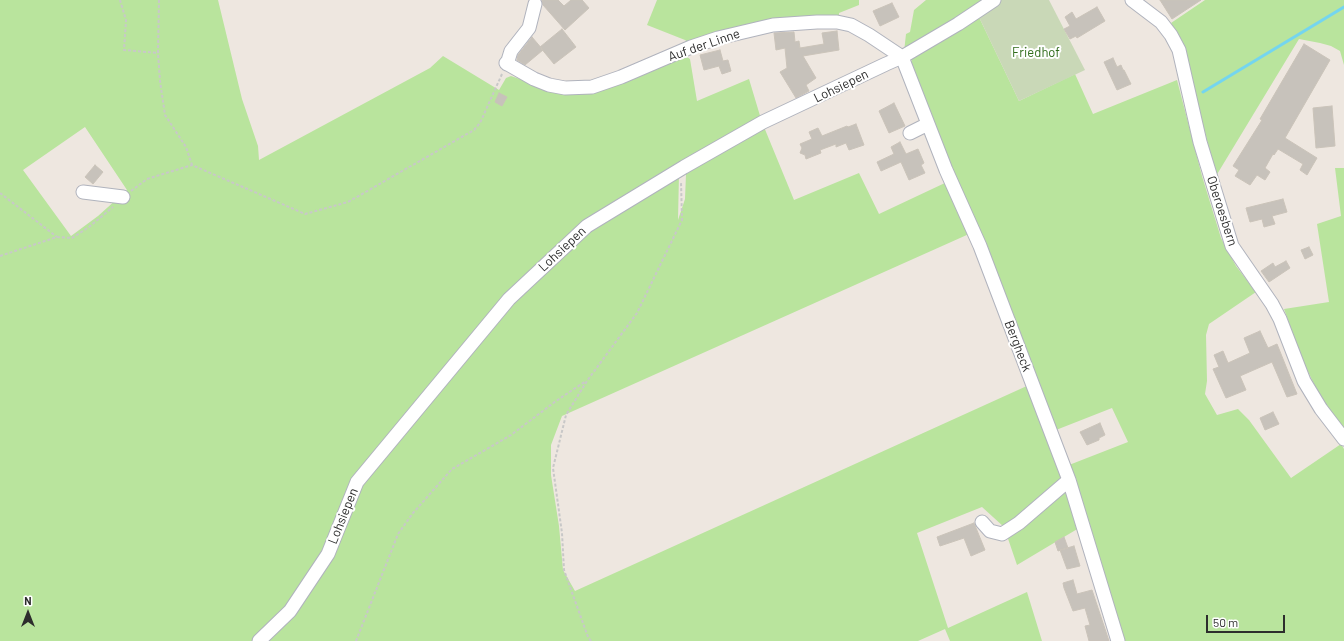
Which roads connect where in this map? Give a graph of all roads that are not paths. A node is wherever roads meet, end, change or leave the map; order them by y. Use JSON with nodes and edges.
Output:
{"nodes":[{"id":1,"x":994,"y":0,"type":"edge"},
{"id":2,"x":1132,"y":0,"type":"edge"},
{"id":3,"x":535,"y":4,"type":"dead end"},
{"id":4,"x":902,"y":57,"type":"junction"},
{"id":5,"x":928,"y":124,"type":"junction"},
{"id":6,"x":910,"y":133,"type":"dead end"},
{"id":7,"x":83,"y":192,"type":"dead end"},
{"id":8,"x":123,"y":197,"type":"road end"},
{"id":9,"x":1344,"y":440,"type":"edge"},
{"id":10,"x":1070,"y":480,"type":"junction"},
{"id":11,"x":982,"y":522,"type":"dead end"},
{"id":12,"x":260,"y":641,"type":"edge"},
{"id":13,"x":1118,"y":641,"type":"edge"}],
"edges":[{"from":1,"to":4,"type":"street","name":"Lohsiepen"},
{"from":2,"to":9,"type":"street","name":"Oberoesbern"},
{"from":3,"to":4,"type":"street","name":"Auf der Linne"},
{"from":4,"to":5,"type":"street","name":"Bergheck"},
{"from":4,"to":12,"type":"street","name":"Lohsiepen"},
{"from":5,"to":6,"type":"street"},
{"from":5,"to":10,"type":"street","name":"Bergheck"},
{"from":7,"to":8,"type":"street"},
{"from":10,"to":11,"type":"street"},
{"from":10,"to":13,"type":"street","name":"Bergheck"}]}
